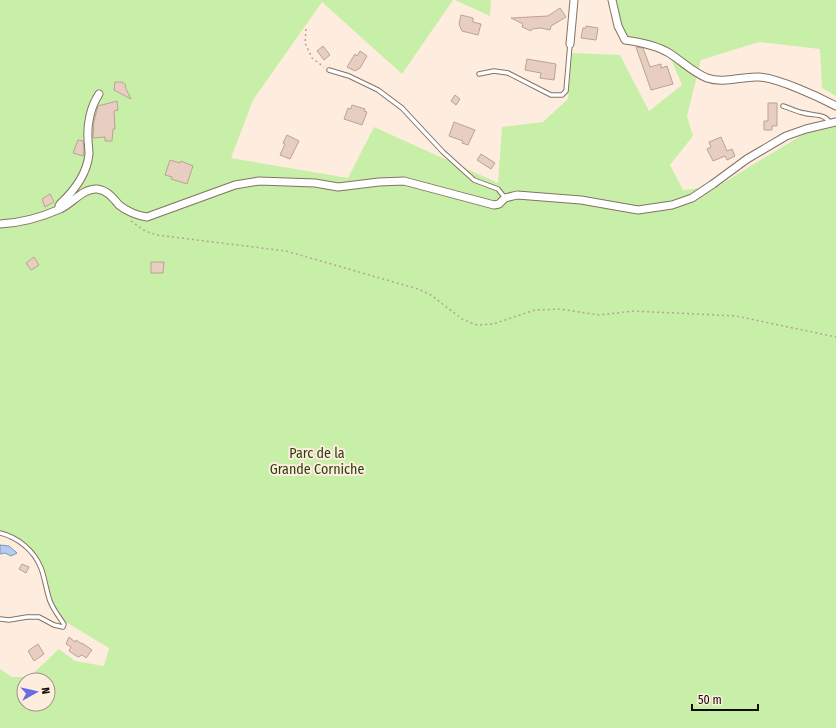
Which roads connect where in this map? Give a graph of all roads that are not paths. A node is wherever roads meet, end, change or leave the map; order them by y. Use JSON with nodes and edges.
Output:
{"nodes":[{"id":1,"x":574,"y":0,"type":"edge"},
{"id":2,"x":612,"y":0,"type":"edge"},
{"id":3,"x":570,"y":44,"type":"joint"},
{"id":4,"x":329,"y":70,"type":"road end"},
{"id":5,"x":478,"y":74,"type":"dead end"},
{"id":6,"x":99,"y":94,"type":"dead end"},
{"id":7,"x":783,"y":106,"type":"dead end"},
{"id":8,"x":836,"y":106,"type":"edge"},
{"id":9,"x":833,"y":122,"type":"edge"},
{"id":10,"x":505,"y":198,"type":"junction"},
{"id":11,"x":60,"y":209,"type":"junction"},
{"id":12,"x":0,"y":224,"type":"edge"},
{"id":13,"x":0,"y":533,"type":"edge"},
{"id":14,"x":0,"y":620,"type":"edge"}],
"edges":[{"from":1,"to":3,"type":"street"},
{"from":2,"to":8,"type":"street"},
{"from":3,"to":5,"type":"lane"},
{"from":4,"to":10,"type":"lane"},
{"from":6,"to":11,"type":"street"},
{"from":7,"to":9,"type":"lane"},
{"from":9,"to":10,"type":"street"},
{"from":10,"to":11,"type":"street"},
{"from":11,"to":12,"type":"street"},
{"from":13,"to":14,"type":"lane"}]}
